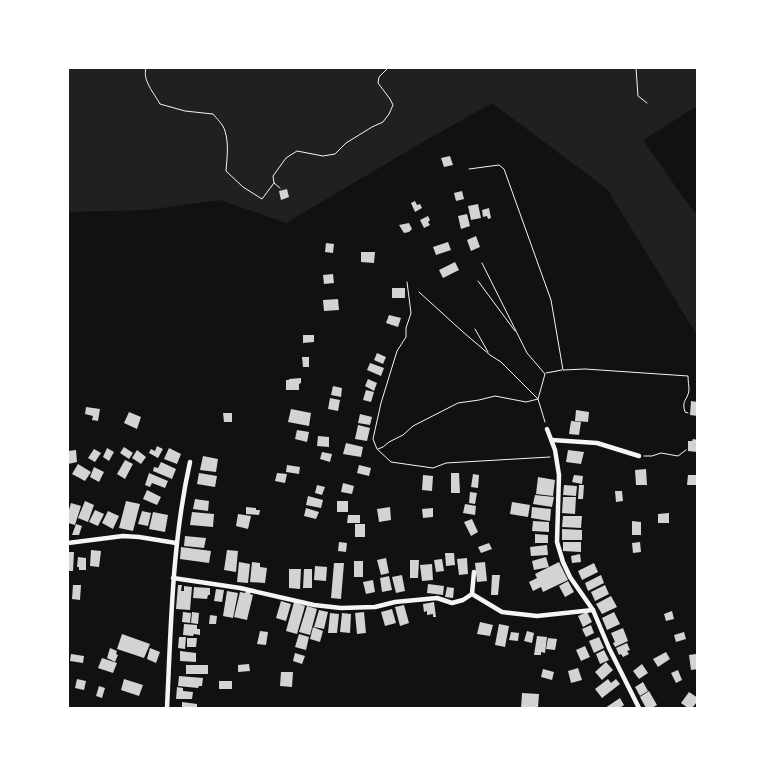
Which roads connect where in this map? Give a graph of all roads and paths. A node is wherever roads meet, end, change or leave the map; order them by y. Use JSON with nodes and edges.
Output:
{"nodes":[{"id":1,"x":146,"y":68,"type":"edge"},
{"id":2,"x":388,"y":68,"type":"edge"},
{"id":3,"x":636,"y":68,"type":"edge"},
{"id":4,"x":647,"y":103,"type":"dead end"},
{"id":5,"x":469,"y":169,"type":"dead end"},
{"id":6,"x":274,"y":183,"type":"junction"},
{"id":7,"x":280,"y":188,"type":"dead end"},
{"id":8,"x":482,"y":263,"type":"dead end"},
{"id":9,"x":478,"y":281,"type":"dead end"},
{"id":10,"x":407,"y":282,"type":"dead end"},
{"id":11,"x":419,"y":292,"type":"dead end"},
{"id":12,"x":474,"y":328,"type":"dead end"},
{"id":13,"x":517,"y":334,"type":"junction"},
{"id":14,"x":490,"y":355,"type":"junction"},
{"id":15,"x":563,"y":370,"type":"junction"},
{"id":16,"x":545,"y":374,"type":"junction"},
{"id":17,"x":538,"y":400,"type":"junction"},
{"id":18,"x":688,"y":413,"type":"dead end"},
{"id":19,"x":547,"y":429,"type":"joint"},
{"id":20,"x":552,"y":440,"type":"junction"},
{"id":21,"x":377,"y":449,"type":"junction"},
{"id":22,"x":686,"y":450,"type":"dead end"},
{"id":23,"x":639,"y":456,"type":"joint"},
{"id":24,"x":557,"y":457,"type":"junction"},
{"id":25,"x":190,"y":462,"type":"dead end"},
{"id":26,"x":68,"y":543,"type":"edge"},
{"id":27,"x":176,"y":543,"type":"junction"},
{"id":28,"x":474,"y":572,"type":"dead end"},
{"id":29,"x":174,"y":578,"type":"junction"},
{"id":30,"x":472,"y":594,"type":"junction"},
{"id":31,"x":592,"y":610,"type":"junction"},
{"id":32,"x":167,"y":708,"type":"edge"},
{"id":33,"x":639,"y":708,"type":"edge"}],
"edges":[{"from":1,"to":6,"type":"path"},
{"from":2,"to":6,"type":"path"},
{"from":3,"to":4,"type":"path"},
{"from":5,"to":15,"type":"path"},
{"from":6,"to":7,"type":"path"},
{"from":8,"to":13,"type":"path"},
{"from":9,"to":13,"type":"path"},
{"from":10,"to":21,"type":"path"},
{"from":11,"to":14,"type":"path"},
{"from":12,"to":14,"type":"path"},
{"from":13,"to":16,"type":"path"},
{"from":14,"to":17,"type":"path"},
{"from":15,"to":16,"type":"path"},
{"from":15,"to":18,"type":"path"},
{"from":16,"to":17,"type":"path"},
{"from":17,"to":19,"type":"path"},
{"from":17,"to":21,"type":"path"},
{"from":19,"to":20,"type":"street"},
{"from":20,"to":23,"type":"street"},
{"from":20,"to":24,"type":"street"},
{"from":21,"to":24,"type":"path"},
{"from":22,"to":23,"type":"path"},
{"from":24,"to":31,"type":"street"},
{"from":25,"to":27,"type":"street"},
{"from":26,"to":27,"type":"street"},
{"from":27,"to":29,"type":"street"},
{"from":28,"to":30,"type":"street"},
{"from":29,"to":30,"type":"street"},
{"from":29,"to":32,"type":"street"},
{"from":30,"to":31,"type":"street"},
{"from":31,"to":33,"type":"street"}]}
